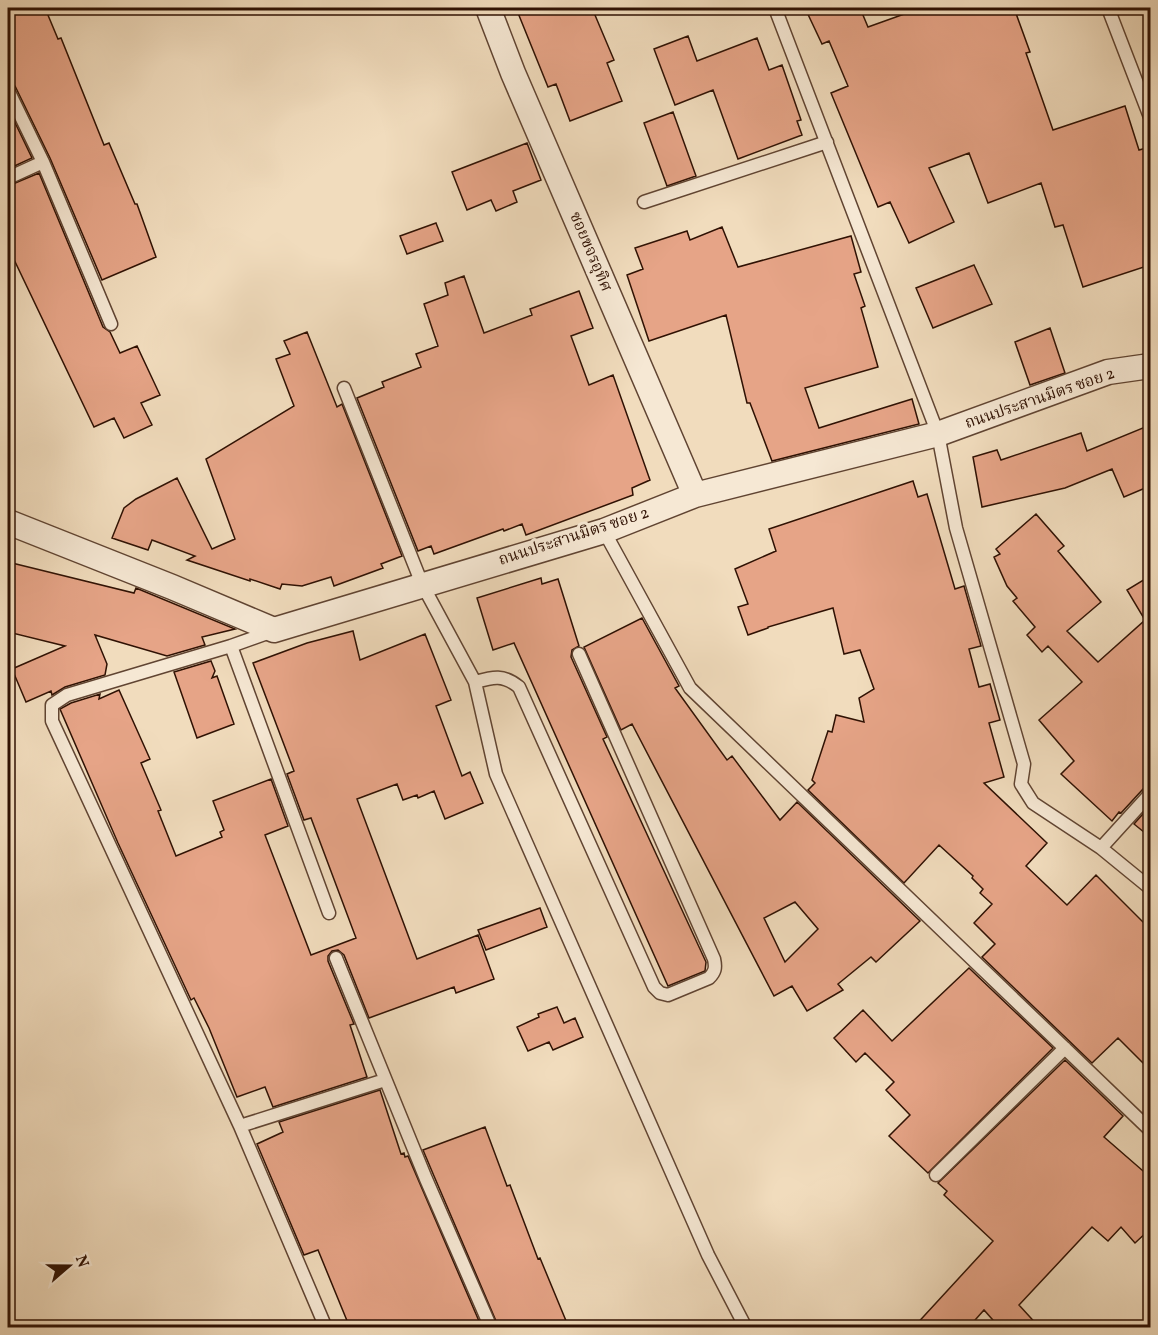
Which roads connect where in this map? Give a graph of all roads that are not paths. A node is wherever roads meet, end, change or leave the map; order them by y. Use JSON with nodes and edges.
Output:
{"nodes":[{"id":1,"x":488,"y":8,"type":"edge"},
{"id":2,"x":775,"y":8,"type":"edge"},
{"id":3,"x":1108,"y":8,"type":"edge"},
{"id":4,"x":8,"y":90,"type":"edge"},
{"id":5,"x":1150,"y":117,"type":"edge"},
{"id":6,"x":826,"y":142,"type":"junction"},
{"id":7,"x":43,"y":162,"type":"junction"},
{"id":8,"x":8,"y":178,"type":"edge"},
{"id":9,"x":644,"y":202,"type":"dead end"},
{"id":10,"x":111,"y":324,"type":"dead end"},
{"id":11,"x":1150,"y":366,"type":"edge"},
{"id":12,"x":344,"y":388,"type":"dead end"},
{"id":13,"x":938,"y":434,"type":"junction"},
{"id":14,"x":695,"y":495,"type":"junction"},
{"id":15,"x":8,"y":522,"type":"edge"},
{"id":16,"x":604,"y":531,"type":"junction"},
{"id":17,"x":422,"y":584,"type":"junction"},
{"id":18,"x":274,"y":630,"type":"junction"},
{"id":19,"x":231,"y":646,"type":"junction"},
{"id":20,"x":579,"y":654,"type":"dead end"},
{"id":21,"x":475,"y":682,"type":"junction"},
{"id":22,"x":1150,"y":794,"type":"edge"},
{"id":23,"x":1101,"y":848,"type":"junction"},
{"id":24,"x":1150,"y":888,"type":"edge"},
{"id":25,"x":329,"y":913,"type":"dead end"},
{"id":26,"x":336,"y":958,"type":"dead end"},
{"id":27,"x":1065,"y":1047,"type":"junction"},
{"id":28,"x":385,"y":1080,"type":"junction"},
{"id":29,"x":240,"y":1126,"type":"junction"},
{"id":30,"x":1150,"y":1130,"type":"edge"},
{"id":31,"x":936,"y":1175,"type":"dead end"},
{"id":32,"x":326,"y":1328,"type":"edge"},
{"id":33,"x":491,"y":1328,"type":"edge"},
{"id":34,"x":746,"y":1328,"type":"edge"}],
"edges":[{"from":1,"to":14,"type":"street","name":"ซอยขจรอุทิศ"},
{"from":2,"to":6,"type":"lane"},
{"from":3,"to":5,"type":"lane"},
{"from":4,"to":7,"type":"lane"},
{"from":6,"to":9,"type":"lane"},
{"from":6,"to":13,"type":"lane"},
{"from":7,"to":8,"type":"lane"},
{"from":7,"to":10,"type":"lane"},
{"from":11,"to":13,"type":"street","name":"ถนนประสานมิตร ซอย 2"},
{"from":12,"to":17,"type":"lane"},
{"from":13,"to":14,"type":"street","name":"ถนนประสานมิตร ซอย 2"},
{"from":13,"to":23,"type":"lane"},
{"from":14,"to":16,"type":"street","name":"ถนนประสานมิตร ซอย 2"},
{"from":15,"to":18,"type":"street"},
{"from":16,"to":17,"type":"street","name":"ถนนประสานมิตร ซอย 2"},
{"from":16,"to":27,"type":"lane"},
{"from":17,"to":18,"type":"street","name":"ถนนประสานมิตร ซอย 2"},
{"from":17,"to":21,"type":"lane"},
{"from":18,"to":19,"type":"lane"},
{"from":19,"to":25,"type":"lane"},
{"from":19,"to":29,"type":"lane"},
{"from":20,"to":21,"type":"lane"},
{"from":21,"to":34,"type":"lane"},
{"from":22,"to":23,"type":"lane"},
{"from":23,"to":24,"type":"lane"},
{"from":26,"to":28,"type":"lane"},
{"from":27,"to":30,"type":"lane"},
{"from":27,"to":31,"type":"lane"},
{"from":28,"to":29,"type":"lane"},
{"from":28,"to":33,"type":"lane"},
{"from":29,"to":32,"type":"lane"}]}
